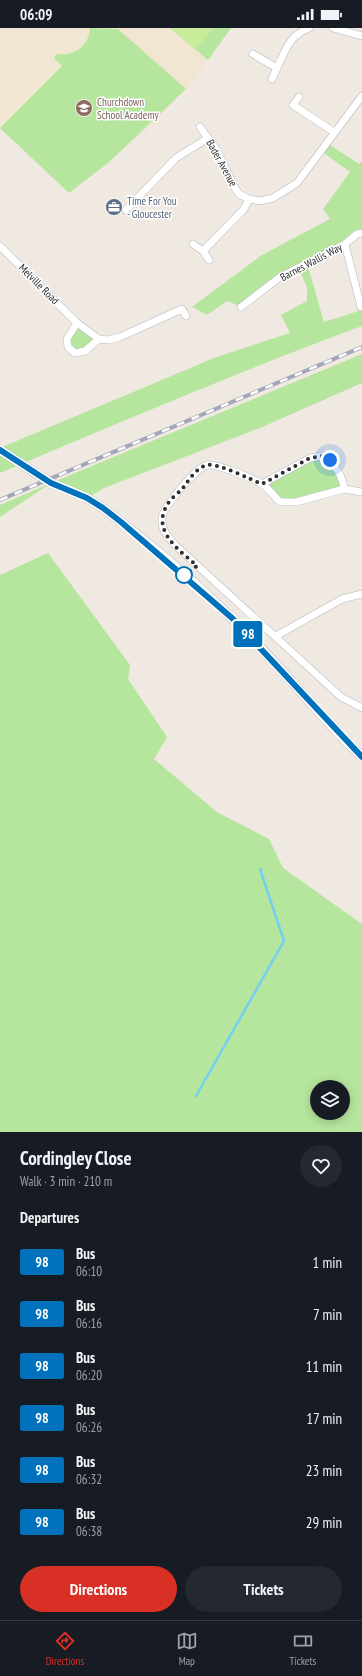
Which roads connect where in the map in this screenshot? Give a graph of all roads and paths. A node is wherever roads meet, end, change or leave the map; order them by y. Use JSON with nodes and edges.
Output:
{"nodes":[{"id":1,"x":309,"y":28,"type":"edge"},
{"id":2,"x":333,"y":28,"type":"edge"},
{"id":3,"x":362,"y":36,"type":"edge"},
{"id":4,"x":253,"y":54,"type":"dead end"},
{"id":5,"x":277,"y":68,"type":"junction"},
{"id":6,"x":272,"y":79,"type":"dead end"},
{"id":7,"x":362,"y":96,"type":"edge"},
{"id":8,"x":299,"y":97,"type":"dead end"},
{"id":9,"x":200,"y":127,"type":"dead end"},
{"id":10,"x":334,"y":132,"type":"junction"},
{"id":11,"x":208,"y":138,"type":"junction"},
{"id":12,"x":249,"y":199,"type":"junction"},
{"id":13,"x":126,"y":210,"type":"dead end"},
{"id":14,"x":362,"y":233,"type":"edge"},
{"id":15,"x":193,"y":244,"type":"dead end"},
{"id":16,"x":345,"y":244,"type":"junction"},
{"id":17,"x":0,"y":246,"type":"edge"},
{"id":18,"x":203,"y":251,"type":"junction"},
{"id":19,"x":210,"y":260,"type":"dead end"},
{"id":20,"x":241,"y":307,"type":"dead end"},
{"id":21,"x":361,"y":307,"type":"dead end"},
{"id":22,"x":186,"y":316,"type":"dead end"},
{"id":23,"x":77,"y":323,"type":"junction"},
{"id":24,"x":99,"y":339,"type":"junction"},
{"id":25,"x":1,"y":451,"type":"edge"},
{"id":26,"x":262,"y":484,"type":"junction"},
{"id":27,"x":344,"y":489,"type":"junction"},
{"id":28,"x":362,"y":492,"type":"edge"},
{"id":29,"x":362,"y":594,"type":"edge"},
{"id":30,"x":276,"y":636,"type":"junction"},
{"id":31,"x":362,"y":708,"type":"edge"},
{"id":32,"x":360,"y":752,"type":"edge"}],
"edges":[{"from":1,"to":5,"type":"street"},
{"from":2,"to":3,"type":"street"},
{"from":4,"to":5,"type":"street"},
{"from":5,"to":6,"type":"street"},
{"from":7,"to":10,"type":"street"},
{"from":8,"to":10,"type":"street"},
{"from":9,"to":11,"type":"street","name":"Bader Avenue"},
{"from":10,"to":12,"type":"street"},
{"from":11,"to":12,"type":"street","name":"Bader Avenue"},
{"from":11,"to":13,"type":"street"},
{"from":12,"to":18,"type":"street"},
{"from":14,"to":16,"type":"street","name":"Barnes Wallis Way"},
{"from":15,"to":18,"type":"street"},
{"from":16,"to":20,"type":"street","name":"Barnes Wallis Way"},
{"from":16,"to":21,"type":"street"},
{"from":17,"to":23,"type":"street","name":"Melville Road"},
{"from":18,"to":19,"type":"street"},
{"from":22,"to":24,"type":"street"},
{"from":23,"to":24,"type":"street","name":"Melville Road"},
{"from":23,"to":24,"type":"street"},
{"from":25,"to":32,"type":"street","bridge":true},
{"from":26,"to":27,"type":"street"},
{"from":26,"to":27,"type":"street"},
{"from":26,"to":30,"type":"street"},
{"from":27,"to":28,"type":"street"},
{"from":29,"to":30,"type":"street"},
{"from":30,"to":31,"type":"street"}]}
